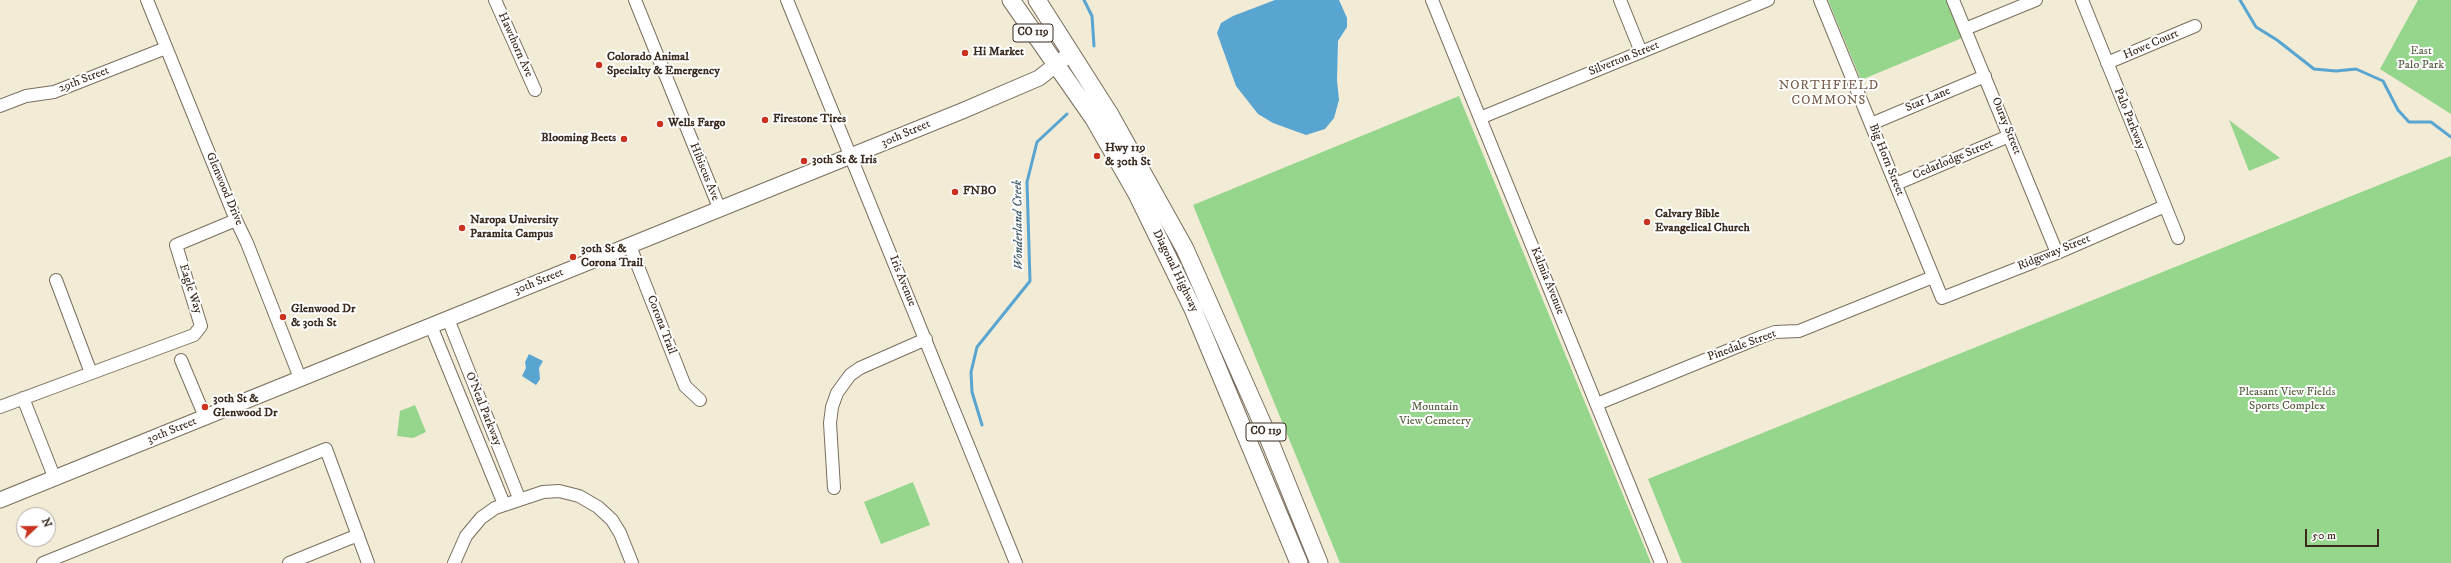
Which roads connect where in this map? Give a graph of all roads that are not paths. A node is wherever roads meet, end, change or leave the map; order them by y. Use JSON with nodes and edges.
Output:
{"nodes":[{"id":1,"x":146,"y":0,"type":"edge"},
{"id":2,"x":495,"y":0,"type":"edge"},
{"id":3,"x":635,"y":0,"type":"edge"},
{"id":4,"x":787,"y":0,"type":"edge"},
{"id":5,"x":1011,"y":0,"type":"edge"},
{"id":6,"x":1037,"y":0,"type":"edge"},
{"id":7,"x":1432,"y":0,"type":"edge"},
{"id":8,"x":1620,"y":0,"type":"edge"},
{"id":9,"x":1768,"y":0,"type":"edge"},
{"id":10,"x":1820,"y":0,"type":"edge"},
{"id":11,"x":1954,"y":0,"type":"edge"},
{"id":12,"x":2036,"y":0,"type":"edge"},
{"id":13,"x":2082,"y":0,"type":"edge"},
{"id":14,"x":2195,"y":26,"type":"dead end"},
{"id":15,"x":1965,"y":29,"type":"junction"},
{"id":16,"x":166,"y":48,"type":"junction"},
{"id":17,"x":1641,"y":52,"type":"junction"},
{"id":18,"x":1071,"y":53,"type":"junction"},
{"id":19,"x":2107,"y":63,"type":"junction"},
{"id":20,"x":1057,"y":64,"type":"junction"},
{"id":21,"x":1985,"y":76,"type":"junction"},
{"id":22,"x":535,"y":90,"type":"dead end"},
{"id":23,"x":0,"y":106,"type":"edge"},
{"id":24,"x":1480,"y":118,"type":"junction"},
{"id":25,"x":1871,"y":124,"type":"junction"},
{"id":26,"x":2009,"y":136,"type":"junction"},
{"id":27,"x":851,"y":157,"type":"junction"},
{"id":28,"x":1896,"y":184,"type":"junction"},
{"id":29,"x":2165,"y":206,"type":"junction"},
{"id":30,"x":720,"y":210,"type":"junction"},
{"id":31,"x":236,"y":220,"type":"junction"},
{"id":32,"x":2178,"y":238,"type":"dead end"},
{"id":33,"x":630,"y":246,"type":"junction"},
{"id":34,"x":2057,"y":253,"type":"junction"},
{"id":35,"x":1933,"y":277,"type":"junction"},
{"id":36,"x":56,"y":280,"type":"dead end"},
{"id":37,"x":1942,"y":298,"type":"joint"},
{"id":38,"x":1210,"y":302,"type":"junction"},
{"id":39,"x":1193,"y":309,"type":"junction"},
{"id":40,"x":448,"y":319,"type":"junction"},
{"id":41,"x":431,"y":326,"type":"junction"},
{"id":42,"x":926,"y":339,"type":"junction"},
{"id":43,"x":181,"y":360,"type":"dead end"},
{"id":44,"x":91,"y":372,"type":"junction"},
{"id":45,"x":300,"y":378,"type":"junction"},
{"id":46,"x":23,"y":398,"type":"junction"},
{"id":47,"x":700,"y":400,"type":"dead end"},
{"id":48,"x":1597,"y":404,"type":"junction"},
{"id":49,"x":0,"y":407,"type":"edge"},
{"id":50,"x":204,"y":417,"type":"junction"},
{"id":51,"x":54,"y":478,"type":"junction"},
{"id":52,"x":834,"y":488,"type":"dead end"},
{"id":53,"x":519,"y":498,"type":"junction"},
{"id":54,"x":0,"y":500,"type":"edge"},
{"id":55,"x":504,"y":504,"type":"junction"},
{"id":56,"x":358,"y":535,"type":"junction"},
{"id":57,"x":43,"y":563,"type":"edge"},
{"id":58,"x":289,"y":563,"type":"edge"},
{"id":59,"x":368,"y":563,"type":"edge"},
{"id":60,"x":454,"y":563,"type":"edge"},
{"id":61,"x":632,"y":563,"type":"edge"},
{"id":62,"x":1016,"y":563,"type":"edge"},
{"id":63,"x":1299,"y":563,"type":"edge"},
{"id":64,"x":1319,"y":563,"type":"edge"},
{"id":65,"x":1661,"y":563,"type":"edge"}],
"edges":[{"from":1,"to":16,"type":"street","name":"Glenwood Drive"},
{"from":2,"to":22,"type":"street","name":"Hawthorn Ave"},
{"from":3,"to":30,"type":"street","name":"Hibiscus Ave"},
{"from":4,"to":27,"type":"street","name":"Iris Avenue"},
{"from":5,"to":20,"type":"highway","name":"Diagonal Highway","number":"CO 119"},
{"from":6,"to":18,"type":"highway","name":"Diagonal Highway","number":"CO 119"},
{"from":7,"to":24,"type":"street","name":"Kalmia Avenue"},
{"from":8,"to":17,"type":"street"},
{"from":9,"to":17,"type":"street","name":"Silverton Street"},
{"from":10,"to":25,"type":"street","name":"Big Horn Street"},
{"from":11,"to":15,"type":"street","name":"Ouray Street"},
{"from":12,"to":15,"type":"street"},
{"from":13,"to":19,"type":"street","name":"Palo Parkway"},
{"from":14,"to":19,"type":"street","name":"Howe Court"},
{"from":15,"to":21,"type":"street","name":"Ouray Street"},
{"from":16,"to":23,"type":"street","name":"29th Street"},
{"from":16,"to":31,"type":"street","name":"Glenwood Drive"},
{"from":17,"to":24,"type":"street","name":"Silverton Street"},
{"from":18,"to":20,"type":"main road","name":"30th Street"},
{"from":18,"to":38,"type":"highway","name":"Diagonal Highway","number":"CO 119"},
{"from":19,"to":29,"type":"street","name":"Palo Parkway"},
{"from":20,"to":27,"type":"main road","name":"30th Street"},
{"from":20,"to":39,"type":"highway","name":"Diagonal Highway","number":"CO 119"},
{"from":21,"to":25,"type":"street","name":"Star Lane"},
{"from":21,"to":26,"type":"street","name":"Ouray Street"},
{"from":24,"to":48,"type":"street","name":"Kalmia Avenue"},
{"from":25,"to":28,"type":"street","name":"Big Horn Street"},
{"from":26,"to":28,"type":"street","name":"Cedarlodge Street"},
{"from":26,"to":34,"type":"street","name":"Ouray Street"},
{"from":27,"to":30,"type":"main road","name":"30th Street"},
{"from":27,"to":42,"type":"street","name":"Iris Avenue"},
{"from":28,"to":35,"type":"street","name":"Big Horn Street"},
{"from":29,"to":32,"type":"street","name":"Palo Parkway"},
{"from":29,"to":34,"type":"street","name":"Ridgeway Street"},
{"from":30,"to":33,"type":"main road","name":"30th Street"},
{"from":31,"to":44,"type":"street","name":"Eagle Way"},
{"from":31,"to":45,"type":"street","name":"Glenwood Drive"},
{"from":33,"to":40,"type":"main road","name":"30th Street"},
{"from":33,"to":47,"type":"street","name":"Corona Trail"},
{"from":34,"to":37,"type":"street","name":"Ridgeway Street"},
{"from":35,"to":37,"type":"street","name":"Big Horn Street"},
{"from":35,"to":48,"type":"street","name":"Pinedale Street"},
{"from":36,"to":44,"type":"street"},
{"from":38,"to":39,"type":"highway"},
{"from":38,"to":64,"type":"highway","name":"Diagonal Highway","number":"CO 119"},
{"from":39,"to":63,"type":"highway","name":"Diagonal Highway","number":"CO 119"},
{"from":40,"to":41,"type":"main road","name":"30th Street"},
{"from":40,"to":53,"type":"street","name":"O'Neal Parkway"},
{"from":41,"to":45,"type":"main road","name":"30th Street"},
{"from":41,"to":55,"type":"street","name":"O'Neal Parkway"},
{"from":42,"to":52,"type":"street"},
{"from":42,"to":62,"type":"street","name":"Iris Avenue"},
{"from":43,"to":50,"type":"street"},
{"from":44,"to":46,"type":"street","name":"Eagle Way"},
{"from":45,"to":50,"type":"main road","name":"30th Street"},
{"from":46,"to":49,"type":"street","name":"Eagle Way"},
{"from":46,"to":51,"type":"street"},
{"from":48,"to":65,"type":"street","name":"Kalmia Avenue"},
{"from":50,"to":51,"type":"main road","name":"30th Street"},
{"from":51,"to":54,"type":"main road","name":"30th Street"},
{"from":53,"to":55,"type":"street"},
{"from":53,"to":61,"type":"street"},
{"from":55,"to":60,"type":"street"},
{"from":56,"to":57,"type":"street"},
{"from":56,"to":58,"type":"street"},
{"from":56,"to":59,"type":"street"}]}
